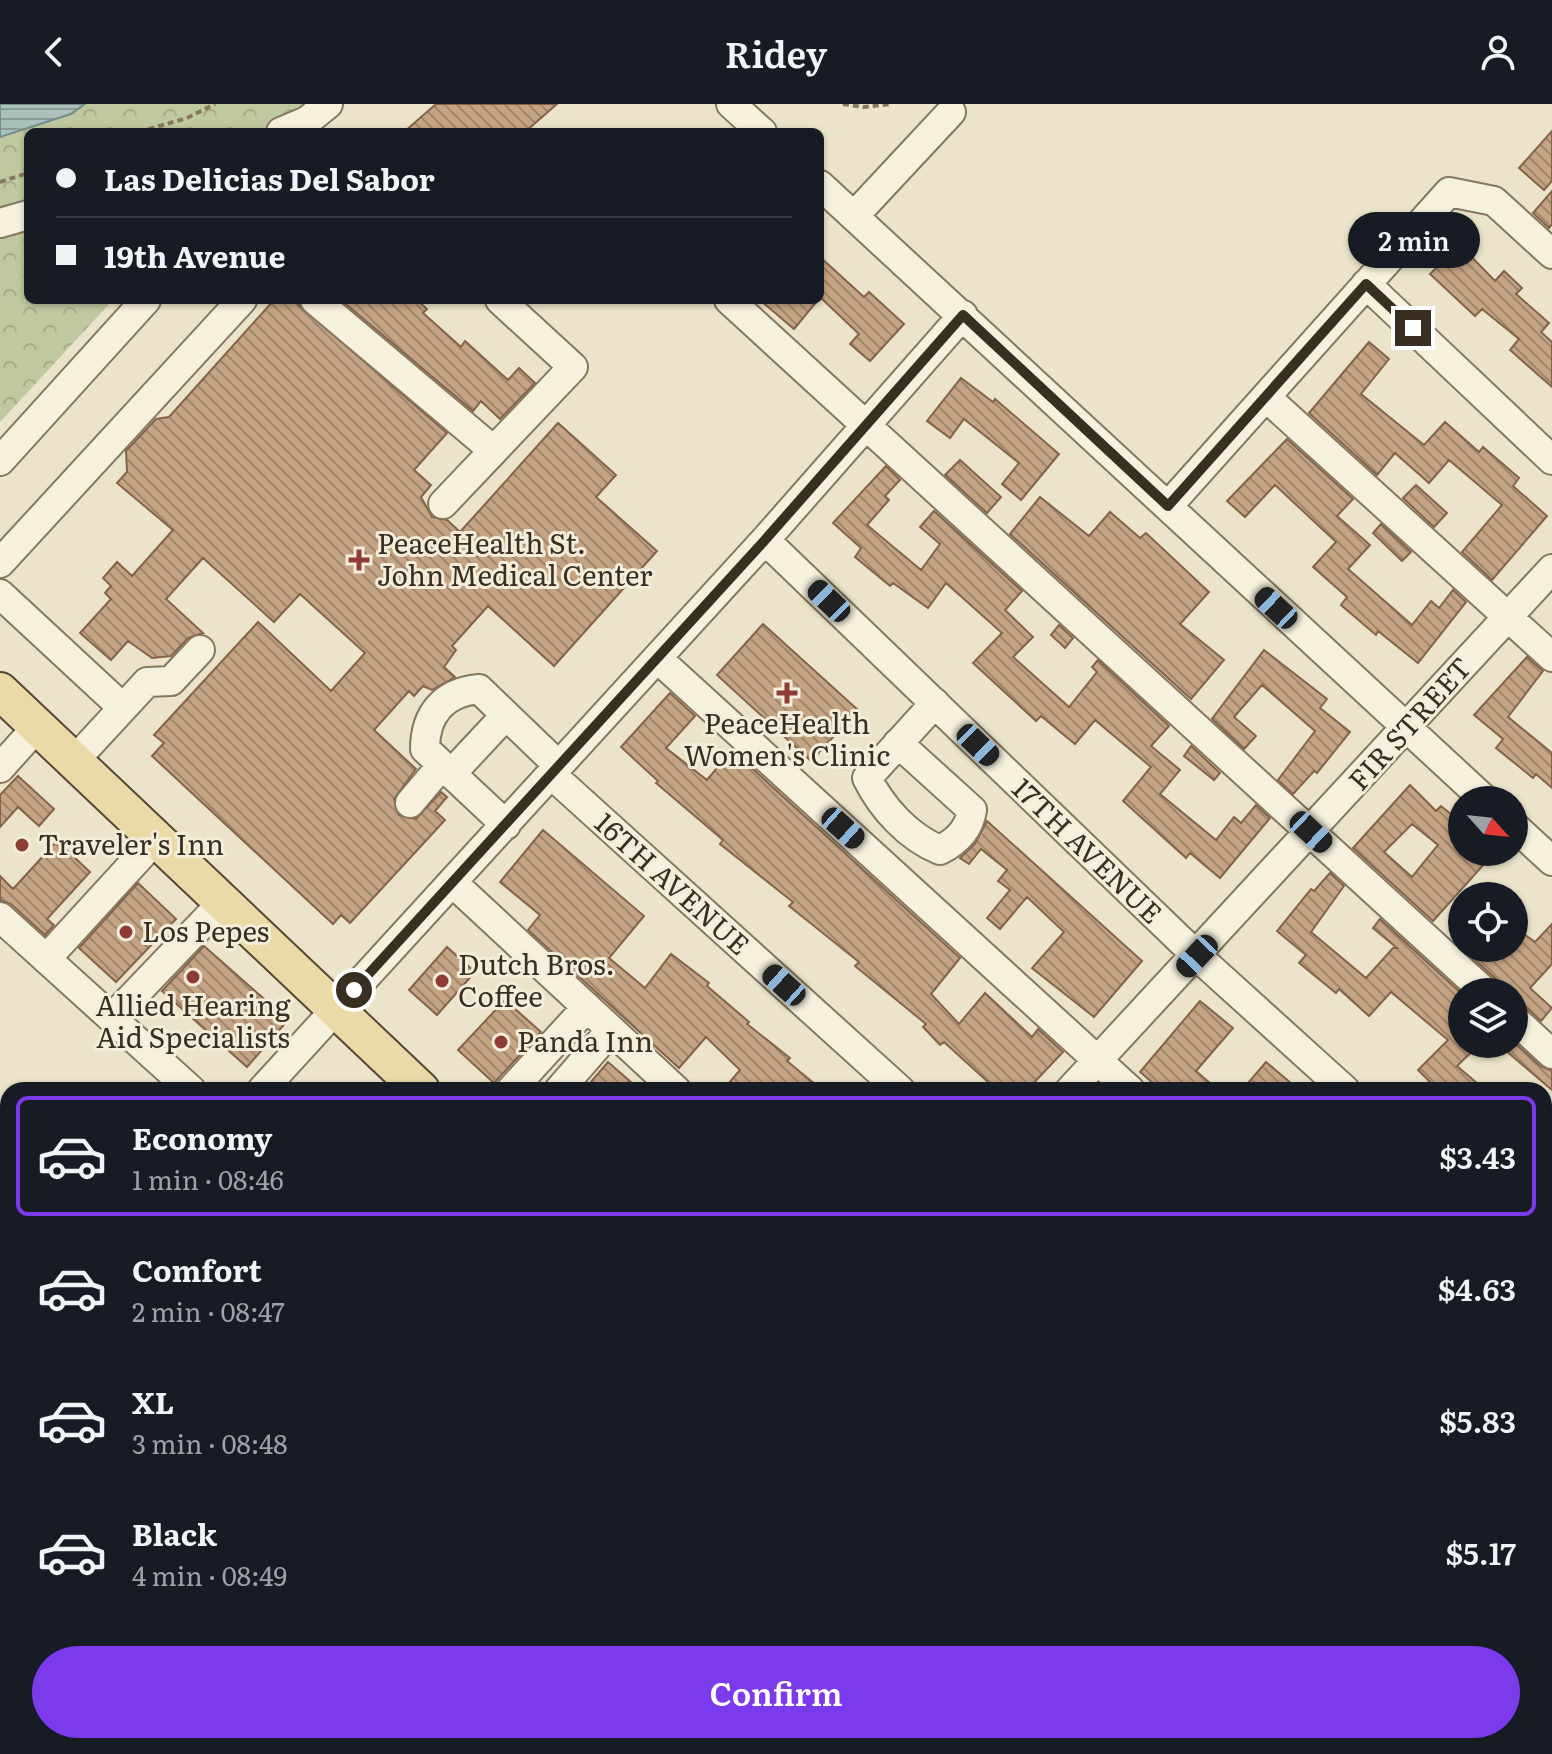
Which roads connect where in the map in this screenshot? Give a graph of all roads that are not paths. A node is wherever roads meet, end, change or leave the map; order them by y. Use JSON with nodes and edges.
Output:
{"nodes":[{"id":1,"x":731,"y":104,"type":"edge"},
{"id":2,"x":951,"y":112,"type":"dead end"},
{"id":3,"x":313,"y":122,"type":"edge"},
{"id":4,"x":294,"y":128,"type":"edge"},
{"id":5,"x":758,"y":128,"type":"edge"},
{"id":6,"x":824,"y":189,"type":"edge"},
{"id":7,"x":24,"y":216,"type":"edge"},
{"id":8,"x":854,"y":216,"type":"junction"},
{"id":9,"x":0,"y":223,"type":"edge"},
{"id":10,"x":1552,"y":254,"type":"edge"},
{"id":11,"x":1366,"y":284,"type":"junction"},
{"id":12,"x":142,"y":304,"type":"edge"},
{"id":13,"x":238,"y":304,"type":"edge"},
{"id":14,"x":320,"y":304,"type":"edge"},
{"id":15,"x":504,"y":304,"type":"edge"},
{"id":16,"x":733,"y":304,"type":"edge"},
{"id":17,"x":963,"y":315,"type":"junction"},
{"id":18,"x":1267,"y":398,"type":"junction"},
{"id":19,"x":864,"y":427,"type":"junction"},
{"id":20,"x":493,"y":450,"type":"junction"},
{"id":21,"x":1552,"y":460,"type":"edge"},
{"id":22,"x":0,"y":461,"type":"edge"},
{"id":23,"x":443,"y":504,"type":"dead end"},
{"id":24,"x":1168,"y":506,"type":"junction"},
{"id":25,"x":765,"y":540,"type":"junction"},
{"id":26,"x":0,"y":563,"type":"edge"},
{"id":27,"x":1552,"y":569,"type":"edge"},
{"id":28,"x":0,"y":594,"type":"edge"},
{"id":29,"x":1508,"y":617,"type":"junction"},
{"id":30,"x":200,"y":650,"type":"dead end"},
{"id":31,"x":1552,"y":657,"type":"edge"},
{"id":32,"x":657,"y":658,"type":"junction"},
{"id":33,"x":0,"y":691,"type":"edge"},
{"id":34,"x":935,"y":703,"type":"junction"},
{"id":35,"x":123,"y":708,"type":"junction"},
{"id":36,"x":506,"y":715,"type":"junction"},
{"id":37,"x":37,"y":727,"type":"junction"},
{"id":38,"x":1406,"y":729,"type":"junction"},
{"id":39,"x":898,"y":743,"type":"junction"},
{"id":40,"x":73,"y":762,"type":"junction"},
{"id":41,"x":0,"y":768,"type":"edge"},
{"id":42,"x":447,"y":769,"type":"junction"},
{"id":43,"x":555,"y":770,"type":"junction"},
{"id":44,"x":1469,"y":786,"type":"edge"},
{"id":45,"x":410,"y":803,"type":"dead end"},
{"id":46,"x":506,"y":825,"type":"junction"},
{"id":47,"x":1311,"y":832,"type":"junction"},
{"id":48,"x":1528,"y":839,"type":"edge"},
{"id":49,"x":155,"y":840,"type":"junction"},
{"id":50,"x":1552,"y":861,"type":"edge"},
{"id":51,"x":453,"y":883,"type":"junction"},
{"id":52,"x":222,"y":903,"type":"junction"},
{"id":53,"x":0,"y":917,"type":"edge"},
{"id":54,"x":1197,"y":956,"type":"junction"},
{"id":55,"x":46,"y":959,"type":"junction"},
{"id":56,"x":1470,"y":978,"type":"edge"},
{"id":57,"x":587,"y":1007,"type":"junction"},
{"id":58,"x":334,"y":1011,"type":"junction"},
{"id":59,"x":112,"y":1018,"type":"junction"},
{"id":60,"x":611,"y":1030,"type":"junction"},
{"id":61,"x":1528,"y":1032,"type":"edge"},
{"id":62,"x":1552,"y":1054,"type":"edge"},
{"id":63,"x":1098,"y":1061,"type":"junction"},
{"id":64,"x":182,"y":1082,"type":"edge"},
{"id":65,"x":269,"y":1082,"type":"edge"},
{"id":66,"x":412,"y":1082,"type":"edge"},
{"id":67,"x":518,"y":1082,"type":"edge"},
{"id":68,"x":566,"y":1082,"type":"edge"},
{"id":69,"x":658,"y":1082,"type":"edge"},
{"id":70,"x":891,"y":1082,"type":"edge"},
{"id":71,"x":1078,"y":1082,"type":"edge"},
{"id":72,"x":1121,"y":1082,"type":"edge"},
{"id":73,"x":1336,"y":1082,"type":"edge"}],
"edges":[{"from":1,"to":5,"type":"street"},
{"from":2,"to":8,"type":"street"},
{"from":3,"to":4,"type":"street"},
{"from":6,"to":8,"type":"street"},
{"from":7,"to":9,"type":"street"},
{"from":8,"to":17,"type":"street"},
{"from":10,"to":11,"type":"street"},
{"from":11,"to":18,"type":"street"},
{"from":11,"to":21,"type":"street"},
{"from":12,"to":22,"type":"street"},
{"from":13,"to":26,"type":"street"},
{"from":14,"to":20,"type":"street"},
{"from":15,"to":20,"type":"street"},
{"from":16,"to":19,"type":"street"},
{"from":17,"to":19,"type":"street"},
{"from":17,"to":24,"type":"street"},
{"from":18,"to":24,"type":"street"},
{"from":18,"to":29,"type":"street"},
{"from":19,"to":25,"type":"street"},
{"from":19,"to":47,"type":"street"},
{"from":20,"to":23,"type":"street"},
{"from":24,"to":38,"type":"street"},
{"from":25,"to":32,"type":"street"},
{"from":25,"to":34,"type":"street","name":"17TH AVENUE"},
{"from":27,"to":29,"type":"street","name":"FIR STREET"},
{"from":28,"to":35,"type":"street"},
{"from":29,"to":31,"type":"street"},
{"from":29,"to":38,"type":"street","name":"FIR STREET"},
{"from":30,"to":35,"type":"street"},
{"from":32,"to":43,"type":"street"},
{"from":32,"to":63,"type":"street"},
{"from":33,"to":37,"type":"main road"},
{"from":34,"to":39,"type":"street"},
{"from":34,"to":54,"type":"street","name":"17TH AVENUE"},
{"from":35,"to":40,"type":"street"},
{"from":36,"to":42,"type":"street"},
{"from":36,"to":42,"type":"street","name":"16TH AVENUE"},
{"from":36,"to":43,"type":"street","name":"16TH AVENUE"},
{"from":37,"to":40,"type":"main road"},
{"from":37,"to":41,"type":"street"},
{"from":38,"to":44,"type":"street"},
{"from":38,"to":47,"type":"street","name":"FIR STREET"},
{"from":39,"to":39,"type":"street"},
{"from":40,"to":49,"type":"main road"},
{"from":42,"to":45,"type":"street"},
{"from":42,"to":46,"type":"street"},
{"from":43,"to":46,"type":"street"},
{"from":43,"to":70,"type":"street","name":"16TH AVENUE"},
{"from":46,"to":51,"type":"street"},
{"from":47,"to":54,"type":"street","name":"FIR STREET"},
{"from":47,"to":56,"type":"street"},
{"from":48,"to":50,"type":"street"},
{"from":49,"to":52,"type":"main road"},
{"from":49,"to":55,"type":"street"},
{"from":51,"to":57,"type":"street"},
{"from":51,"to":58,"type":"street"},
{"from":52,"to":58,"type":"main road"},
{"from":52,"to":59,"type":"street"},
{"from":53,"to":55,"type":"street"},
{"from":54,"to":63,"type":"street","name":"FIR STREET"},
{"from":54,"to":73,"type":"street","name":"17TH AVENUE"},
{"from":55,"to":59,"type":"street"},
{"from":57,"to":60,"type":"street"},
{"from":57,"to":67,"type":"street"},
{"from":58,"to":65,"type":"street"},
{"from":58,"to":66,"type":"main road"},
{"from":59,"to":64,"type":"street"},
{"from":60,"to":68,"type":"street"},
{"from":60,"to":69,"type":"street"},
{"from":61,"to":62,"type":"street"},
{"from":63,"to":71,"type":"street","name":"FIR STREET"},
{"from":63,"to":72,"type":"street"}]}
